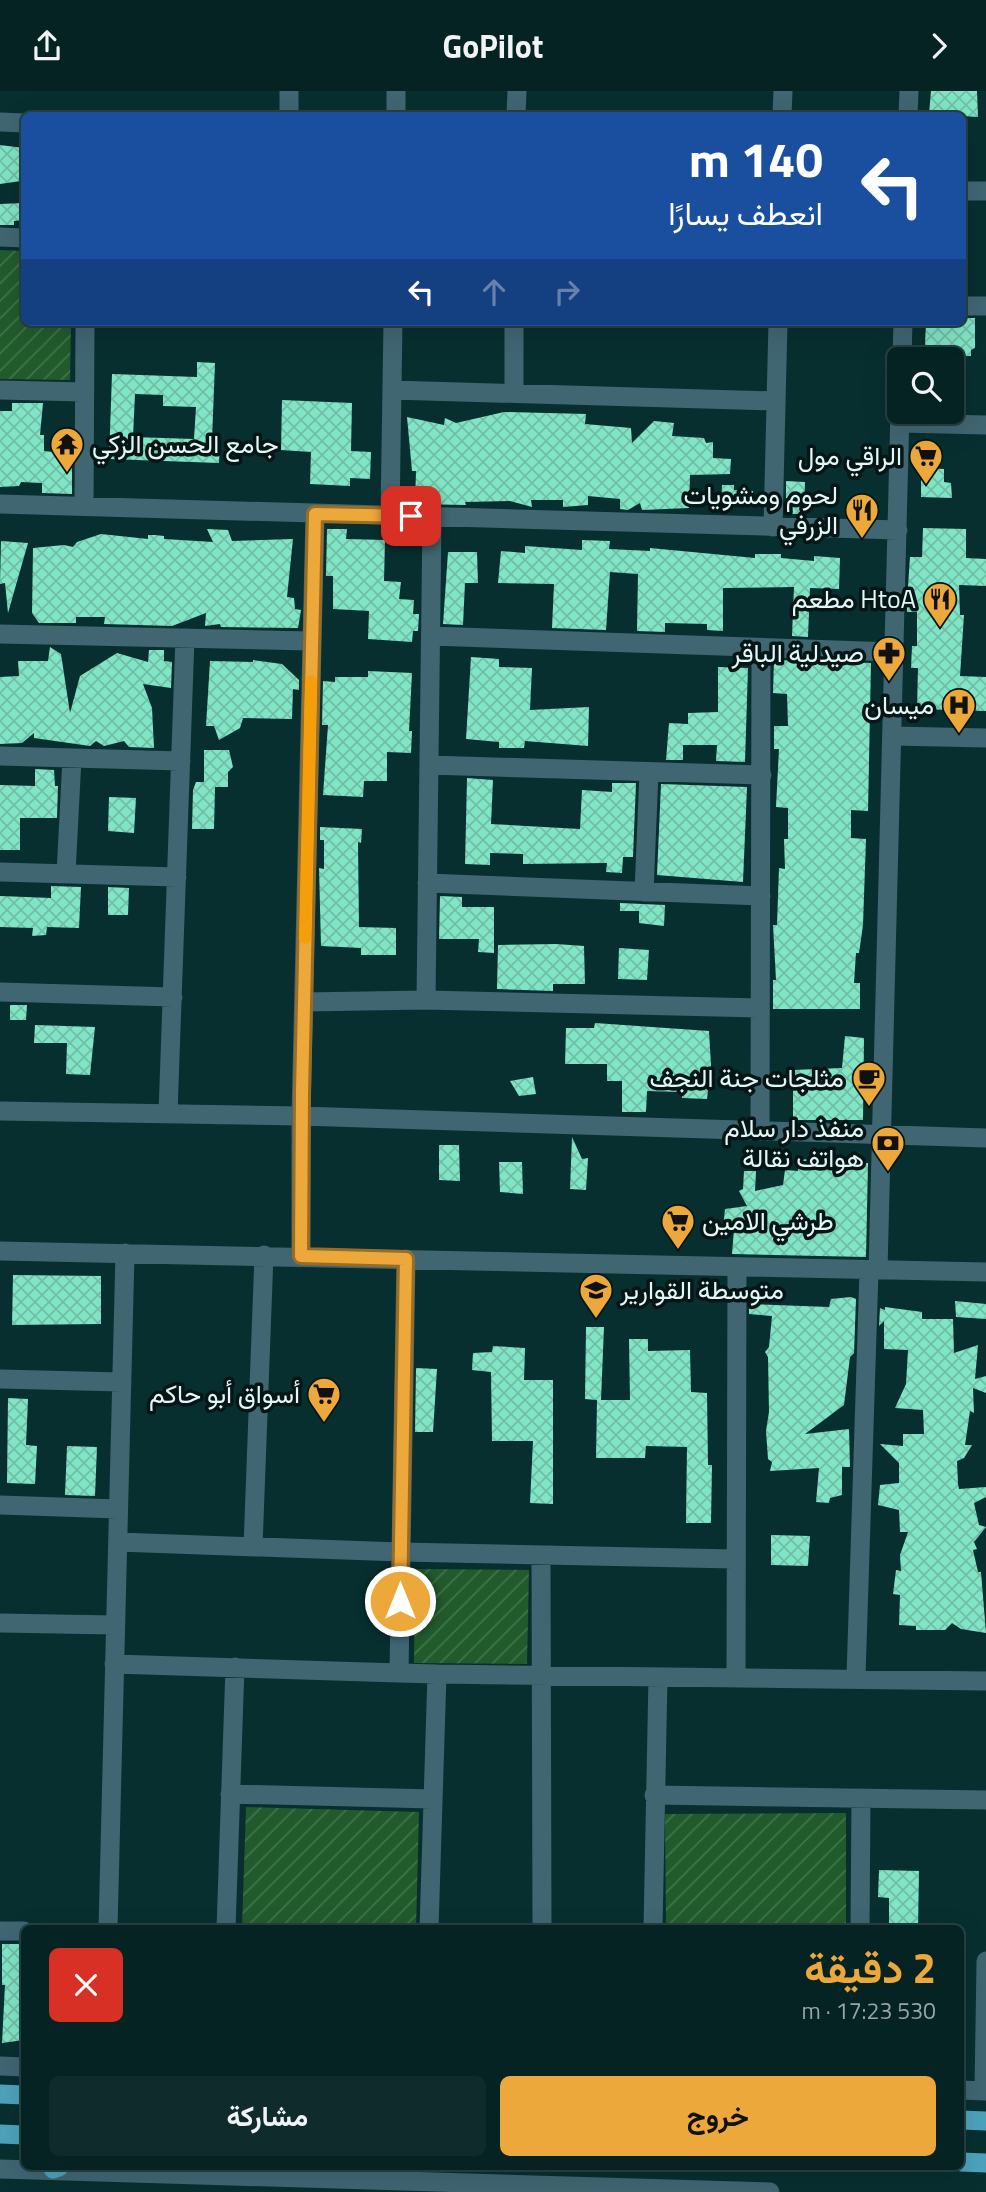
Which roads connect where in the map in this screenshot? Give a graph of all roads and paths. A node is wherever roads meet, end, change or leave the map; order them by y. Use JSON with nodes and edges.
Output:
{"nodes":[{"id":1,"x":289,"y":91,"type":"edge"},
{"id":2,"x":396,"y":91,"type":"edge"},
{"id":3,"x":517,"y":91,"type":"edge"},
{"id":4,"x":783,"y":91,"type":"edge"},
{"id":5,"x":909,"y":91,"type":"edge"},
{"id":6,"x":289,"y":112,"type":"edge"},
{"id":7,"x":396,"y":112,"type":"edge"},
{"id":8,"x":516,"y":112,"type":"edge"},
{"id":9,"x":782,"y":112,"type":"edge"},
{"id":10,"x":908,"y":112,"type":"edge"},
{"id":11,"x":0,"y":122,"type":"edge"},
{"id":12,"x":21,"y":123,"type":"edge"},
{"id":13,"x":966,"y":191,"type":"edge"},
{"id":14,"x":986,"y":191,"type":"edge"},
{"id":15,"x":0,"y":237,"type":"edge"},
{"id":16,"x":21,"y":238,"type":"edge"},
{"id":17,"x":966,"y":306,"type":"edge"},
{"id":18,"x":986,"y":306,"type":"edge"},
{"id":19,"x":85,"y":326,"type":"edge"},
{"id":20,"x":393,"y":326,"type":"edge"},
{"id":21,"x":514,"y":326,"type":"edge"},
{"id":22,"x":778,"y":326,"type":"edge"},
{"id":23,"x":903,"y":326,"type":"edge"},
{"id":24,"x":902,"y":347,"type":"edge"},
{"id":25,"x":0,"y":390,"type":"edge"},
{"id":26,"x":392,"y":390,"type":"junction"},
{"id":27,"x":514,"y":391,"type":"junction"},
{"id":28,"x":84,"y":392,"type":"junction"},
{"id":29,"x":776,"y":401,"type":"junction"},
{"id":30,"x":964,"y":423,"type":"edge"},
{"id":31,"x":900,"y":424,"type":"edge"},
{"id":32,"x":986,"y":425,"type":"edge"},
{"id":33,"x":0,"y":504,"type":"edge"},
{"id":34,"x":84,"y":506,"type":"junction"},
{"id":35,"x":315,"y":514,"type":"junction"},
{"id":36,"x":390,"y":515,"type":"junction"},
{"id":37,"x":432,"y":517,"type":"junction"},
{"id":38,"x":773,"y":527,"type":"junction"},
{"id":39,"x":898,"y":530,"type":"junction"},
{"id":40,"x":0,"y":634,"type":"edge"},
{"id":41,"x":431,"y":636,"type":"junction"},
{"id":42,"x":185,"y":638,"type":"junction"},
{"id":43,"x":311,"y":641,"type":"junction"},
{"id":44,"x":761,"y":649,"type":"junction"},
{"id":45,"x":894,"y":652,"type":"junction"},
{"id":46,"x":892,"y":736,"type":"junction"},
{"id":47,"x":986,"y":738,"type":"edge"},
{"id":48,"x":0,"y":756,"type":"edge"},
{"id":49,"x":72,"y":758,"type":"junction"},
{"id":50,"x":181,"y":761,"type":"junction"},
{"id":51,"x":429,"y":765,"type":"junction"},
{"id":52,"x":649,"y":772,"type":"junction"},
{"id":53,"x":762,"y":775,"type":"junction"},
{"id":54,"x":0,"y":872,"type":"edge"},
{"id":55,"x":66,"y":874,"type":"junction"},
{"id":56,"x":177,"y":877,"type":"junction"},
{"id":57,"x":427,"y":883,"type":"junction"},
{"id":58,"x":644,"y":891,"type":"junction"},
{"id":59,"x":761,"y":896,"type":"junction"},
{"id":60,"x":0,"y":992,"type":"edge"},
{"id":61,"x":173,"y":997,"type":"junction"},
{"id":62,"x":426,"y":1000,"type":"junction"},
{"id":63,"x":304,"y":1002,"type":"junction"},
{"id":64,"x":759,"y":1007,"type":"junction"},
{"id":65,"x":0,"y":1111,"type":"edge"},
{"id":66,"x":168,"y":1113,"type":"junction"},
{"id":67,"x":302,"y":1116,"type":"junction"},
{"id":68,"x":760,"y":1131,"type":"junction"},
{"id":69,"x":882,"y":1136,"type":"junction"},
{"id":70,"x":986,"y":1138,"type":"edge"},
{"id":71,"x":0,"y":1251,"type":"edge"},
{"id":72,"x":125,"y":1253,"type":"junction"},
{"id":73,"x":264,"y":1255,"type":"junction"},
{"id":74,"x":301,"y":1256,"type":"junction"},
{"id":75,"x":406,"y":1259,"type":"junction"},
{"id":76,"x":737,"y":1268,"type":"junction"},
{"id":77,"x":873,"y":1270,"type":"junction"},
{"id":78,"x":986,"y":1272,"type":"edge"},
{"id":79,"x":0,"y":1379,"type":"edge"},
{"id":80,"x":122,"y":1382,"type":"junction"},
{"id":81,"x":0,"y":1505,"type":"edge"},
{"id":82,"x":118,"y":1509,"type":"junction"},
{"id":83,"x":118,"y":1542,"type":"junction"},
{"id":84,"x":253,"y":1547,"type":"junction"},
{"id":85,"x":400,"y":1552,"type":"junction"},
{"id":86,"x":541,"y":1555,"type":"junction"},
{"id":87,"x":734,"y":1559,"type":"junction"},
{"id":88,"x":0,"y":1623,"type":"edge"},
{"id":89,"x":115,"y":1625,"type":"junction"},
{"id":90,"x":114,"y":1664,"type":"junction"},
{"id":91,"x":235,"y":1667,"type":"junction"},
{"id":92,"x":400,"y":1673,"type":"junction"},
{"id":93,"x":437,"y":1674,"type":"junction"},
{"id":94,"x":542,"y":1675,"type":"junction"},
{"id":95,"x":659,"y":1677,"type":"junction"},
{"id":96,"x":736,"y":1677,"type":"junction"},
{"id":97,"x":856,"y":1677,"type":"junction"},
{"id":98,"x":986,"y":1681,"type":"edge"},
{"id":99,"x":230,"y":1794,"type":"junction"},
{"id":100,"x":654,"y":1795,"type":"junction"},
{"id":101,"x":433,"y":1798,"type":"junction"},
{"id":102,"x":861,"y":1798,"type":"junction"},
{"id":103,"x":986,"y":1800,"type":"edge"},
{"id":104,"x":108,"y":1925,"type":"edge"},
{"id":105,"x":226,"y":1925,"type":"edge"},
{"id":106,"x":429,"y":1925,"type":"edge"},
{"id":107,"x":542,"y":1925,"type":"edge"},
{"id":108,"x":653,"y":1925,"type":"edge"},
{"id":109,"x":860,"y":1925,"type":"edge"},
{"id":110,"x":0,"y":1931,"type":"edge"},
{"id":111,"x":21,"y":1931,"type":"edge"},
{"id":112,"x":986,"y":1961,"type":"edge"},
{"id":113,"x":0,"y":2066,"type":"edge"},
{"id":114,"x":21,"y":2067,"type":"edge"},
{"id":115,"x":964,"y":2090,"type":"edge"},
{"id":116,"x":985,"y":2090,"type":"edge"},
{"id":117,"x":0,"y":2094,"type":"edge"},
{"id":118,"x":21,"y":2095,"type":"edge"},
{"id":119,"x":964,"y":2120,"type":"edge"},
{"id":120,"x":986,"y":2121,"type":"edge"},
{"id":121,"x":0,"y":2134,"type":"edge"},
{"id":122,"x":21,"y":2135,"type":"edge"},
{"id":123,"x":964,"y":2162,"type":"edge"},
{"id":124,"x":986,"y":2163,"type":"edge"},
{"id":125,"x":0,"y":2169,"type":"edge"},
{"id":126,"x":21,"y":2169,"type":"edge"},
{"id":127,"x":106,"y":2170,"type":"edge"},
{"id":128,"x":770,"y":2192,"type":"edge"}],
"edges":[{"from":1,"to":6,"type":"street"},
{"from":2,"to":7,"type":"street"},
{"from":3,"to":8,"type":"street"},
{"from":4,"to":9,"type":"street"},
{"from":5,"to":10,"type":"street"},
{"from":11,"to":12,"type":"street"},
{"from":13,"to":14,"type":"street"},
{"from":15,"to":16,"type":"street"},
{"from":17,"to":18,"type":"street"},
{"from":19,"to":28,"type":"street"},
{"from":20,"to":26,"type":"street"},
{"from":21,"to":27,"type":"street"},
{"from":22,"to":29,"type":"street"},
{"from":23,"to":24,"type":"street"},
{"from":25,"to":28,"type":"street"},
{"from":26,"to":27,"type":"street"},
{"from":26,"to":36,"type":"street"},
{"from":27,"to":29,"type":"street"},
{"from":28,"to":34,"type":"street"},
{"from":29,"to":38,"type":"street"},
{"from":30,"to":32,"type":"street"},
{"from":31,"to":39,"type":"street"},
{"from":33,"to":34,"type":"street"},
{"from":34,"to":35,"type":"street"},
{"from":35,"to":36,"type":"street"},
{"from":35,"to":43,"type":"street"},
{"from":36,"to":37,"type":"street"},
{"from":37,"to":38,"type":"street"},
{"from":37,"to":41,"type":"street"},
{"from":38,"to":39,"type":"street"},
{"from":39,"to":45,"type":"street"},
{"from":40,"to":42,"type":"street"},
{"from":41,"to":44,"type":"street"},
{"from":41,"to":51,"type":"street"},
{"from":42,"to":43,"type":"street"},
{"from":42,"to":50,"type":"street"},
{"from":43,"to":63,"type":"street"},
{"from":44,"to":45,"type":"street"},
{"from":44,"to":53,"type":"street"},
{"from":45,"to":46,"type":"street"},
{"from":46,"to":47,"type":"street"},
{"from":46,"to":69,"type":"street"},
{"from":48,"to":49,"type":"street"},
{"from":49,"to":50,"type":"street"},
{"from":49,"to":55,"type":"street"},
{"from":50,"to":56,"type":"street"},
{"from":51,"to":52,"type":"street"},
{"from":51,"to":57,"type":"street"},
{"from":52,"to":53,"type":"street"},
{"from":52,"to":58,"type":"street"},
{"from":53,"to":59,"type":"street"},
{"from":54,"to":55,"type":"street"},
{"from":55,"to":56,"type":"street"},
{"from":56,"to":61,"type":"street"},
{"from":57,"to":58,"type":"street"},
{"from":57,"to":62,"type":"street"},
{"from":58,"to":59,"type":"street"},
{"from":59,"to":64,"type":"street"},
{"from":60,"to":61,"type":"street"},
{"from":61,"to":66,"type":"street"},
{"from":62,"to":63,"type":"street"},
{"from":62,"to":64,"type":"street"},
{"from":63,"to":67,"type":"street"},
{"from":64,"to":68,"type":"street"},
{"from":65,"to":66,"type":"street"},
{"from":66,"to":67,"type":"street"},
{"from":67,"to":68,"type":"street"},
{"from":67,"to":74,"type":"street"},
{"from":68,"to":69,"type":"street"},
{"from":69,"to":70,"type":"street"},
{"from":69,"to":77,"type":"street"},
{"from":71,"to":72,"type":"street"},
{"from":72,"to":73,"type":"street"},
{"from":72,"to":80,"type":"street"},
{"from":73,"to":74,"type":"street"},
{"from":73,"to":84,"type":"street"},
{"from":74,"to":75,"type":"street"},
{"from":75,"to":76,"type":"street"},
{"from":75,"to":85,"type":"street"},
{"from":76,"to":77,"type":"street"},
{"from":76,"to":87,"type":"street"},
{"from":77,"to":78,"type":"street"},
{"from":77,"to":97,"type":"street"},
{"from":79,"to":80,"type":"street"},
{"from":80,"to":82,"type":"street"},
{"from":81,"to":82,"type":"street"},
{"from":82,"to":83,"type":"street"},
{"from":83,"to":84,"type":"street"},
{"from":83,"to":89,"type":"street"},
{"from":84,"to":85,"type":"street"},
{"from":85,"to":86,"type":"street"},
{"from":85,"to":92,"type":"street"},
{"from":86,"to":87,"type":"street"},
{"from":86,"to":94,"type":"street"},
{"from":87,"to":96,"type":"street"},
{"from":88,"to":89,"type":"street"},
{"from":89,"to":90,"type":"street"},
{"from":90,"to":91,"type":"street"},
{"from":90,"to":104,"type":"street"},
{"from":91,"to":92,"type":"street"},
{"from":91,"to":99,"type":"street"},
{"from":92,"to":93,"type":"street"},
{"from":93,"to":94,"type":"street"},
{"from":93,"to":101,"type":"street"},
{"from":94,"to":95,"type":"street"},
{"from":94,"to":107,"type":"street"},
{"from":95,"to":96,"type":"street"},
{"from":95,"to":100,"type":"street"},
{"from":96,"to":97,"type":"street"},
{"from":97,"to":98,"type":"street"},
{"from":99,"to":101,"type":"street"},
{"from":99,"to":105,"type":"street"},
{"from":100,"to":102,"type":"street"},
{"from":100,"to":108,"type":"street"},
{"from":101,"to":106,"type":"street"},
{"from":102,"to":103,"type":"street"},
{"from":102,"to":109,"type":"street"},
{"from":110,"to":111,"type":"street"},
{"from":112,"to":116,"type":"street"},
{"from":113,"to":114,"type":"street"},
{"from":115,"to":116,"type":"street"},
{"from":117,"to":118,"type":"main road"},
{"from":119,"to":120,"type":"main road"},
{"from":121,"to":122,"type":"main road"},
{"from":123,"to":124,"type":"main road"},
{"from":125,"to":126,"type":"street"},
{"from":127,"to":128,"type":"street"}]}
